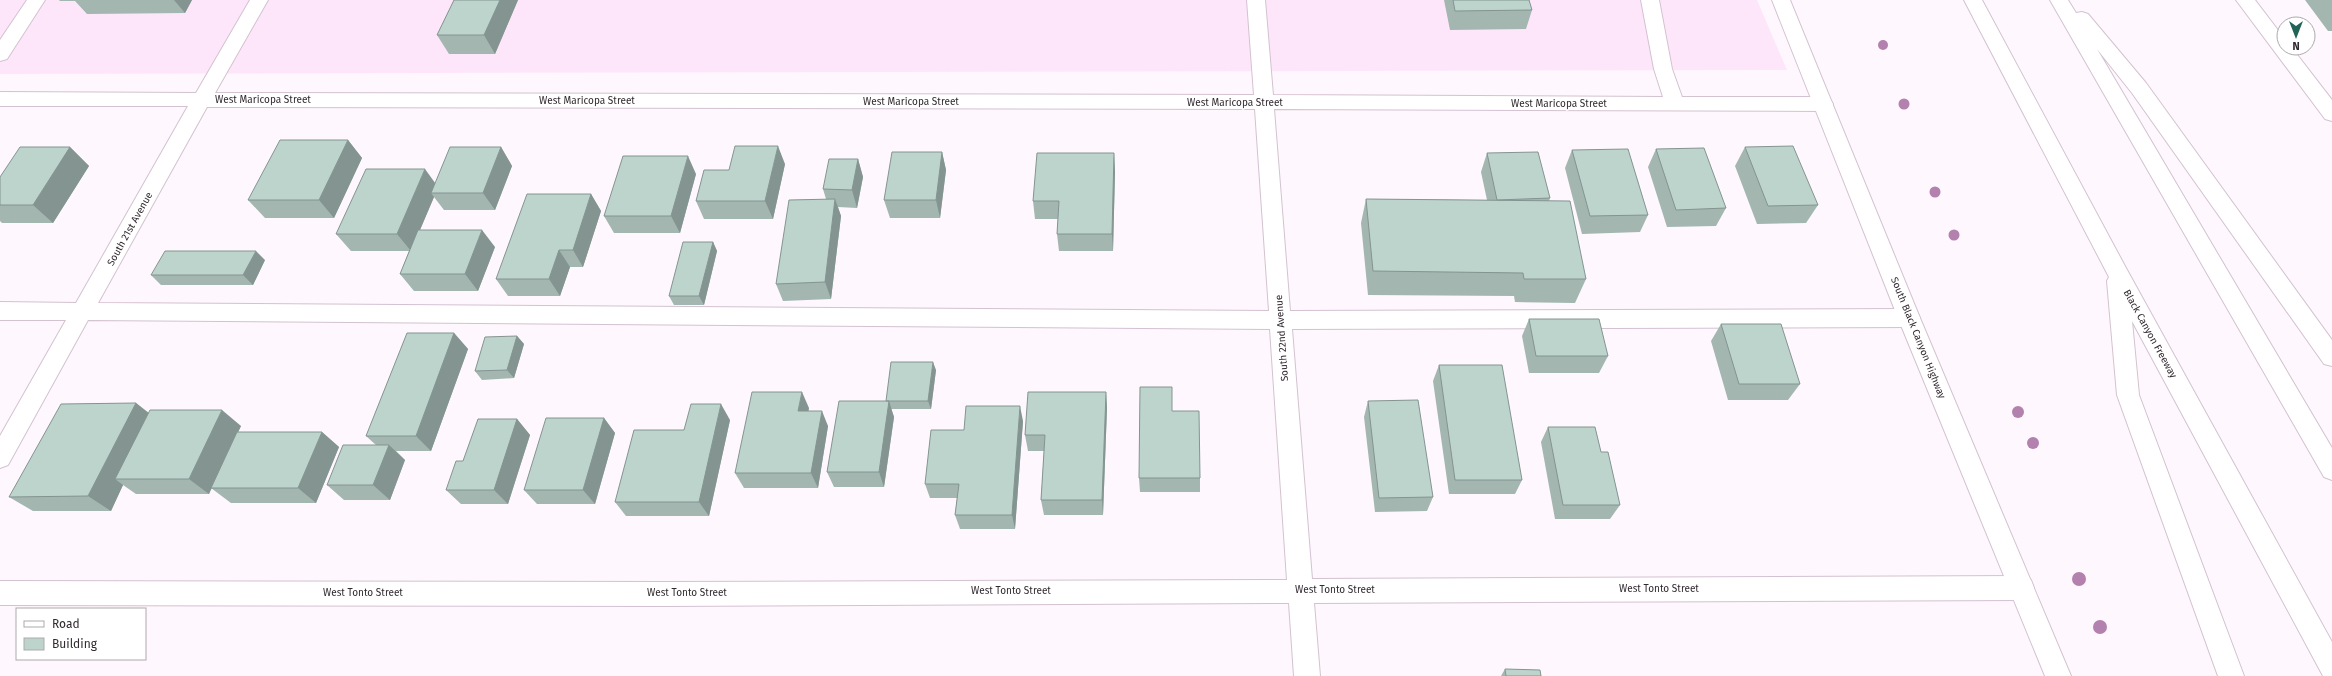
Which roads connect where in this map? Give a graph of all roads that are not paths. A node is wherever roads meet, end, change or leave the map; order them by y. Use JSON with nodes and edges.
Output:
{"nodes":[{"id":1,"x":36,"y":0,"type":"edge"},
{"id":2,"x":259,"y":0,"type":"edge"},
{"id":3,"x":1256,"y":0,"type":"edge"},
{"id":4,"x":1650,"y":0,"type":"edge"},
{"id":5,"x":1780,"y":0,"type":"edge"},
{"id":6,"x":1972,"y":0,"type":"edge"},
{"id":7,"x":2059,"y":0,"type":"edge"},
{"id":8,"x":2067,"y":0,"type":"edge"},
{"id":9,"x":2246,"y":0,"type":"edge"},
{"id":10,"x":0,"y":54,"type":"edge"},
{"id":11,"x":0,"y":99,"type":"edge"},
{"id":12,"x":200,"y":100,"type":"junction"},
{"id":13,"x":1265,"y":103,"type":"junction"},
{"id":14,"x":1675,"y":104,"type":"junction"},
{"id":15,"x":1823,"y":104,"type":"junction"},
{"id":16,"x":2329,"y":106,"type":"edge"},
{"id":17,"x":2118,"y":274,"type":"junction"},
{"id":18,"x":0,"y":310,"type":"edge"},
{"id":19,"x":83,"y":310,"type":"junction"},
{"id":20,"x":1909,"y":318,"type":"junction"},
{"id":21,"x":1280,"y":320,"type":"junction"},
{"id":22,"x":2332,"y":357,"type":"edge"},
{"id":23,"x":0,"y":458,"type":"edge"},
{"id":24,"x":2332,"y":470,"type":"edge"},
{"id":25,"x":2022,"y":588,"type":"junction"},
{"id":26,"x":1300,"y":590,"type":"junction"},
{"id":27,"x":0,"y":593,"type":"edge"},
{"id":28,"x":2332,"y":666,"type":"edge"},
{"id":29,"x":1307,"y":676,"type":"edge"},
{"id":30,"x":2058,"y":676,"type":"edge"},
{"id":31,"x":2232,"y":676,"type":"edge"}],
"edges":[{"from":1,"to":10,"type":"main road"},
{"from":2,"to":12,"type":"main road","name":"South 21st Avenue"},
{"from":3,"to":13,"type":"main road","name":"South 22nd Avenue"},
{"from":4,"to":14,"type":"main road"},
{"from":5,"to":15,"type":"main road","name":"South Black Canyon Highway"},
{"from":6,"to":17,"type":"main road","name":"Black Canyon Freeway"},
{"from":7,"to":24,"type":"main road"},
{"from":8,"to":22,"type":"main road"},
{"from":9,"to":16,"type":"main road"},
{"from":11,"to":12,"type":"main road","name":"West Maricopa Street"},
{"from":12,"to":13,"type":"main road","name":"West Maricopa Street"},
{"from":12,"to":19,"type":"main road","name":"South 21st Avenue"},
{"from":13,"to":14,"type":"main road","name":"West Maricopa Street"},
{"from":13,"to":21,"type":"main road","name":"South 22nd Avenue"},
{"from":14,"to":15,"type":"main road","name":"West Maricopa Street"},
{"from":15,"to":20,"type":"main road","name":"South Black Canyon Highway"},
{"from":17,"to":28,"type":"main road","name":"Black Canyon Freeway"},
{"from":17,"to":31,"type":"main road"},
{"from":18,"to":19,"type":"main road"},
{"from":19,"to":21,"type":"main road"},
{"from":19,"to":23,"type":"main road","name":"South 21st Avenue"},
{"from":20,"to":21,"type":"main road"},
{"from":20,"to":25,"type":"main road","name":"South Black Canyon Highway"},
{"from":21,"to":26,"type":"main road","name":"South 22nd Avenue"},
{"from":25,"to":26,"type":"main road","name":"West Tonto Street"},
{"from":25,"to":30,"type":"main road","name":"South Black Canyon Highway"},
{"from":26,"to":27,"type":"main road","name":"West Tonto Street"},
{"from":26,"to":29,"type":"main road","name":"South 22nd Avenue"}]}
